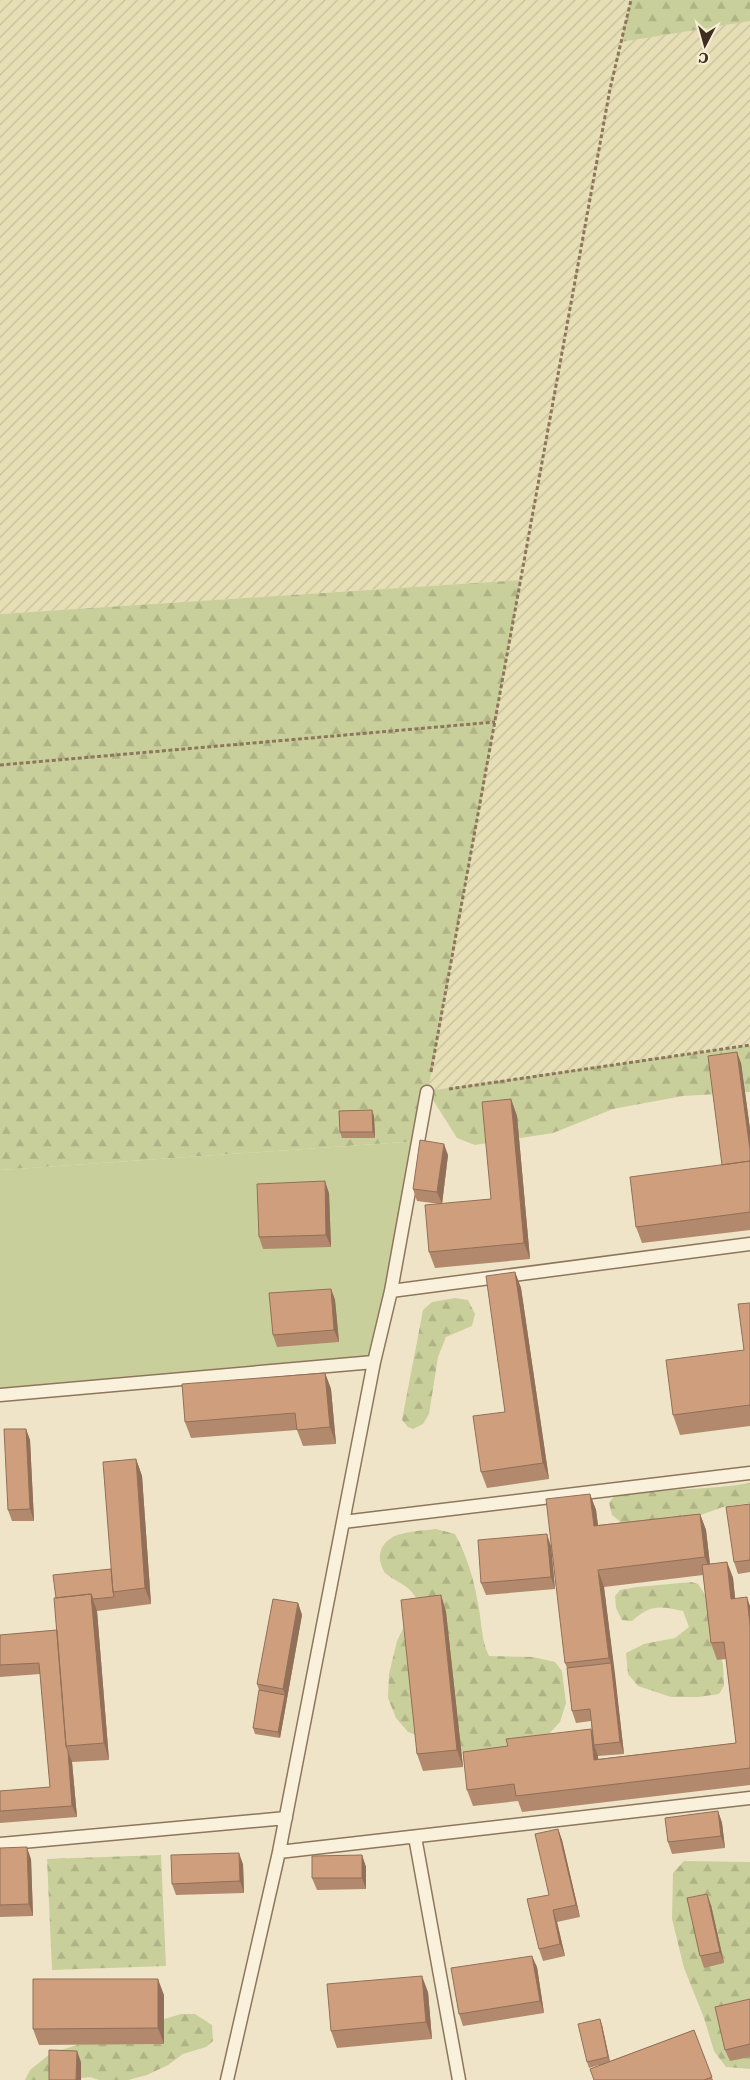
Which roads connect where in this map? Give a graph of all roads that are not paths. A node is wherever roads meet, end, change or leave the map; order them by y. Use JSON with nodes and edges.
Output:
{"nodes":[{"id":1,"x":427,"y":1092,"type":"road end"},
{"id":2,"x":750,"y":1244,"type":"edge"},
{"id":3,"x":391,"y":1291,"type":"junction"},
{"id":4,"x":374,"y":1362,"type":"junction"},
{"id":5,"x":0,"y":1395,"type":"edge"},
{"id":6,"x":750,"y":1473,"type":"edge"},
{"id":7,"x":343,"y":1522,"type":"junction"},
{"id":8,"x":750,"y":1798,"type":"edge"},
{"id":9,"x":286,"y":1818,"type":"junction"},
{"id":10,"x":415,"y":1837,"type":"junction"},
{"id":11,"x":0,"y":1844,"type":"edge"},
{"id":12,"x":279,"y":1852,"type":"junction"},
{"id":13,"x":227,"y":2080,"type":"edge"},
{"id":14,"x":459,"y":2080,"type":"edge"}],
"edges":[{"from":1,"to":3,"type":"lane"},
{"from":2,"to":3,"type":"lane"},
{"from":3,"to":4,"type":"lane"},
{"from":4,"to":5,"type":"lane"},
{"from":4,"to":7,"type":"lane"},
{"from":6,"to":7,"type":"lane"},
{"from":7,"to":9,"type":"lane"},
{"from":8,"to":10,"type":"lane"},
{"from":9,"to":11,"type":"lane"},
{"from":9,"to":12,"type":"lane"},
{"from":10,"to":12,"type":"lane"},
{"from":10,"to":14,"type":"lane"},
{"from":12,"to":13,"type":"lane"}]}
